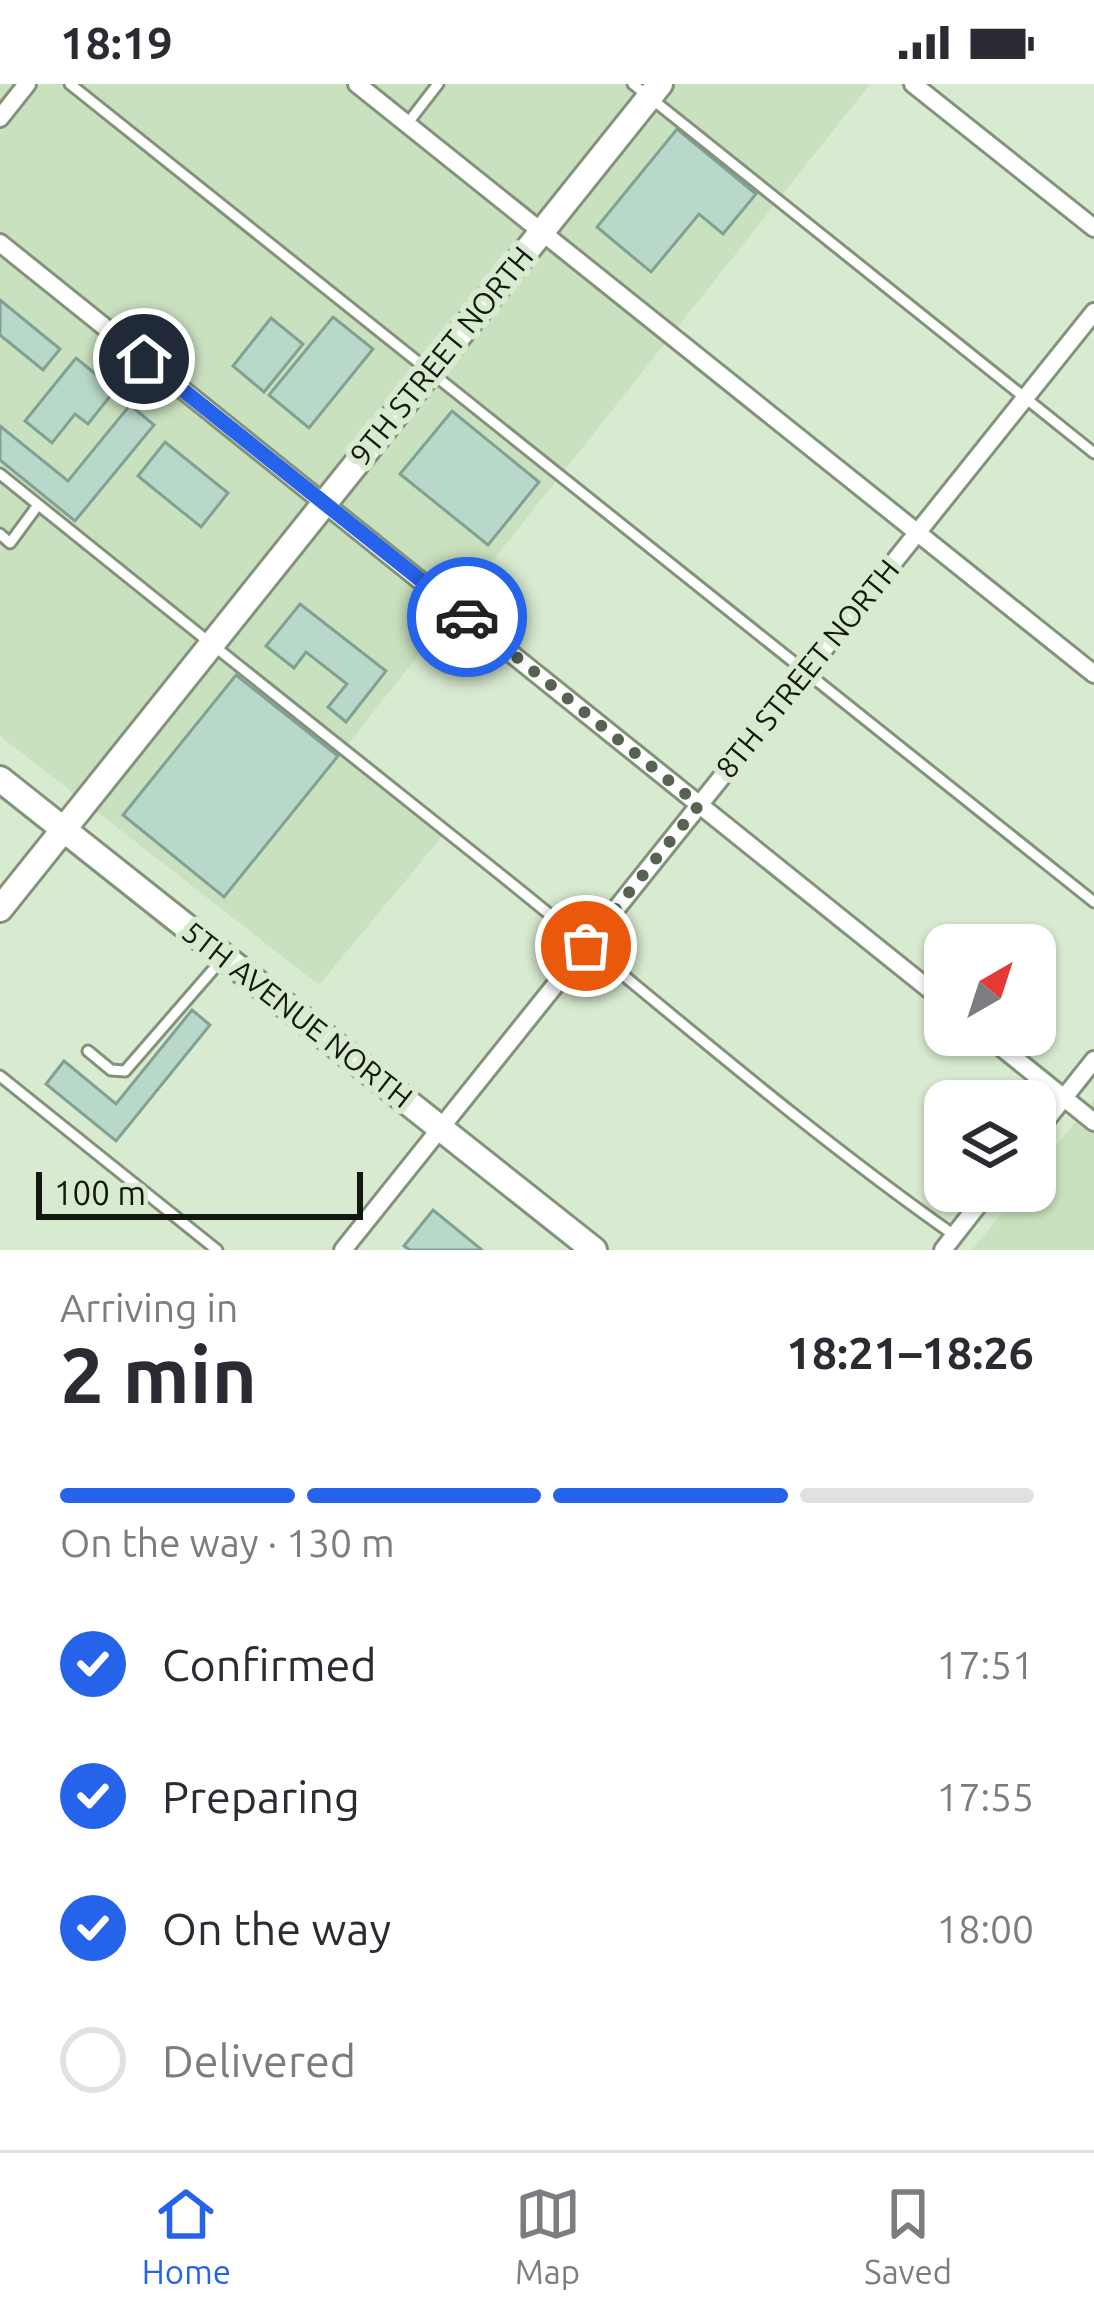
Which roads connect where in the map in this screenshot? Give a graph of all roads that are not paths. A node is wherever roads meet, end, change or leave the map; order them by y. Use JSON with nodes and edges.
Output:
{"nodes":[{"id":1,"x":27,"y":84,"type":"edge"},
{"id":2,"x":70,"y":84,"type":"edge"},
{"id":3,"x":357,"y":84,"type":"edge"},
{"id":4,"x":438,"y":84,"type":"edge"},
{"id":5,"x":913,"y":84,"type":"edge"},
{"id":6,"x":647,"y":88,"type":"edge"},
{"id":7,"x":0,"y":118,"type":"edge"},
{"id":8,"x":407,"y":124,"type":"junction"},
{"id":9,"x":1094,"y":228,"type":"edge"},
{"id":10,"x":542,"y":232,"type":"junction"},
{"id":11,"x":0,"y":243,"type":"edge"},
{"id":12,"x":1094,"y":312,"type":"edge"},
{"id":13,"x":430,"y":372,"type":"junction"},
{"id":14,"x":1025,"y":398,"type":"junction"},
{"id":15,"x":1094,"y":453,"type":"edge"},
{"id":16,"x":0,"y":474,"type":"edge"},
{"id":17,"x":324,"y":503,"type":"junction"},
{"id":18,"x":38,"y":505,"type":"junction"},
{"id":19,"x":917,"y":532,"type":"junction"},
{"id":20,"x":0,"y":534,"type":"edge"},
{"id":21,"x":211,"y":646,"type":"junction"},
{"id":22,"x":806,"y":672,"type":"junction"},
{"id":23,"x":1094,"y":674,"type":"edge"},
{"id":24,"x":0,"y":779,"type":"edge"},
{"id":25,"x":699,"y":805,"type":"junction"},
{"id":26,"x":64,"y":830,"type":"junction"},
{"id":27,"x":1094,"y":902,"type":"edge"},
{"id":28,"x":0,"y":909,"type":"edge"},
{"id":29,"x":586,"y":946,"type":"junction"},
{"id":30,"x":224,"y":957,"type":"junction"},
{"id":31,"x":924,"y":985,"type":"edge"},
{"id":32,"x":88,"y":1051,"type":"dead end"},
{"id":33,"x":1012,"y":1056,"type":"edge"},
{"id":34,"x":1094,"y":1060,"type":"edge"},
{"id":35,"x":0,"y":1076,"type":"edge"},
{"id":36,"x":1064,"y":1097,"type":"junction"},
{"id":37,"x":1056,"y":1107,"type":"edge"},
{"id":38,"x":1094,"y":1122,"type":"edge"},
{"id":39,"x":440,"y":1128,"type":"junction"},
{"id":40,"x":972,"y":1212,"type":"edge"},
{"id":41,"x":948,"y":1243,"type":"edge"},
{"id":42,"x":578,"y":1245,"type":"edge"},
{"id":43,"x":217,"y":1250,"type":"edge"},
{"id":44,"x":343,"y":1250,"type":"edge"}],
"edges":[{"from":1,"to":7,"type":"street"},
{"from":2,"to":13,"type":"lane"},
{"from":3,"to":8,"type":"street"},
{"from":4,"to":8,"type":"lane"},
{"from":5,"to":9,"type":"street"},
{"from":6,"to":10,"type":"street","name":"9TH STREET NORTH"},
{"from":6,"to":14,"type":"lane"},
{"from":8,"to":10,"type":"street"},
{"from":10,"to":13,"type":"street","name":"9TH STREET NORTH"},
{"from":10,"to":19,"type":"street"},
{"from":11,"to":17,"type":"street"},
{"from":12,"to":14,"type":"street","name":"8TH STREET NORTH"},
{"from":13,"to":17,"type":"street","name":"9TH STREET NORTH"},
{"from":13,"to":22,"type":"lane"},
{"from":14,"to":15,"type":"lane"},
{"from":14,"to":19,"type":"street","name":"8TH STREET NORTH"},
{"from":16,"to":18,"type":"lane"},
{"from":17,"to":21,"type":"street","name":"9TH STREET NORTH"},
{"from":17,"to":25,"type":"street"},
{"from":18,"to":20,"type":"lane"},
{"from":18,"to":21,"type":"lane"},
{"from":19,"to":22,"type":"street","name":"8TH STREET NORTH"},
{"from":19,"to":23,"type":"street"},
{"from":21,"to":26,"type":"street","name":"9TH STREET NORTH"},
{"from":21,"to":29,"type":"lane"},
{"from":22,"to":25,"type":"street","name":"8TH STREET NORTH"},
{"from":22,"to":27,"type":"lane"},
{"from":24,"to":26,"type":"street","name":"5TH AVENUE NORTH"},
{"from":25,"to":29,"type":"street","name":"8TH STREET NORTH"},
{"from":25,"to":31,"type":"street"},
{"from":26,"to":28,"type":"street","name":"9TH STREET NORTH"},
{"from":26,"to":30,"type":"street","name":"5TH AVENUE NORTH"},
{"from":29,"to":39,"type":"street","name":"8TH STREET NORTH"},
{"from":29,"to":41,"type":"lane"},
{"from":30,"to":32,"type":"lane"},
{"from":30,"to":39,"type":"street","name":"5TH AVENUE NORTH"},
{"from":33,"to":36,"type":"street"},
{"from":34,"to":36,"type":"street"},
{"from":35,"to":43,"type":"lane"},
{"from":36,"to":37,"type":"street"},
{"from":36,"to":38,"type":"street"},
{"from":39,"to":42,"type":"street","name":"5TH AVENUE NORTH"},
{"from":39,"to":44,"type":"street","name":"8TH STREET NORTH"},
{"from":40,"to":41,"type":"street"}]}
